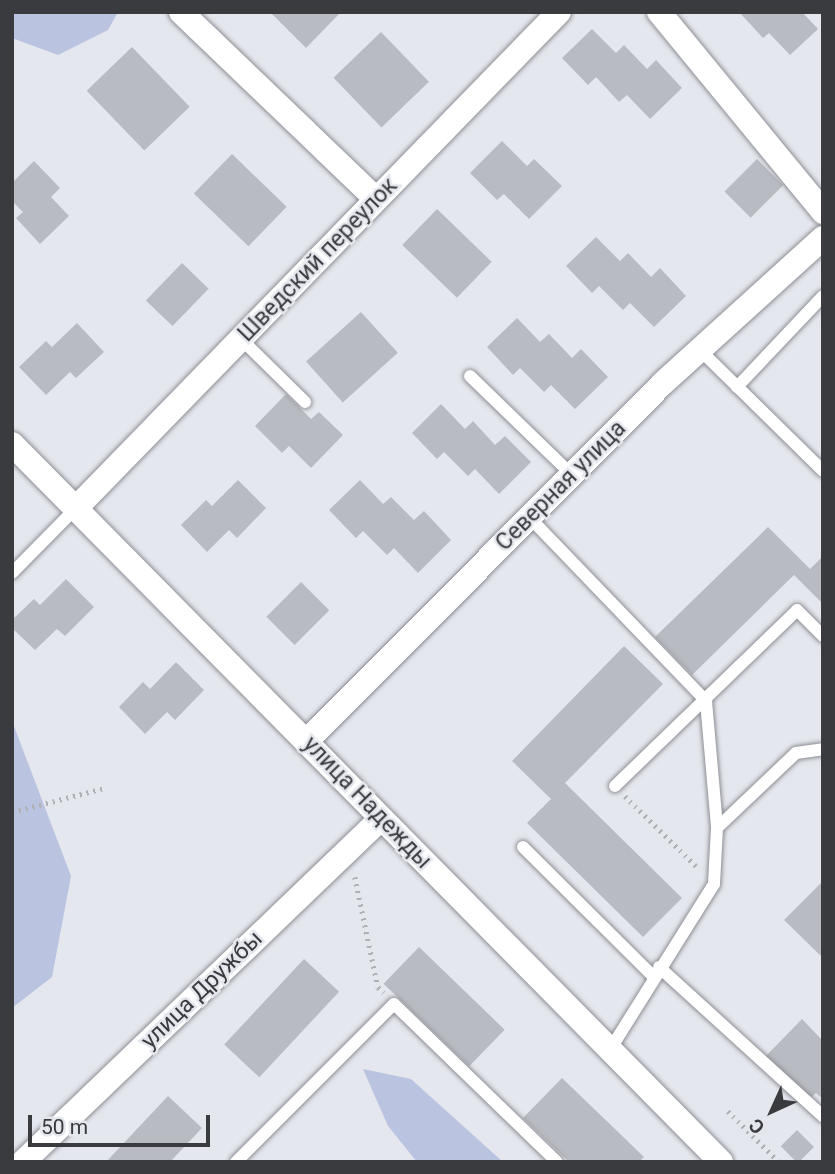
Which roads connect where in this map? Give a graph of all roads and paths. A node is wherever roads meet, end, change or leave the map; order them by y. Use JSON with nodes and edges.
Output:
{"nodes":[{"id":1,"x":181,"y":12,"type":"edge"},
{"id":2,"x":559,"y":12,"type":"edge"},
{"id":3,"x":669,"y":15,"type":"edge"},
{"id":4,"x":376,"y":199,"type":"junction"},
{"id":5,"x":823,"y":212,"type":"edge"},
{"id":6,"x":823,"y":238,"type":"edge"},
{"id":7,"x":823,"y":296,"type":"edge"},
{"id":8,"x":241,"y":339,"type":"junction"},
{"id":9,"x":699,"y":349,"type":"junction"},
{"id":10,"x":470,"y":376,"type":"dead end"},
{"id":11,"x":737,"y":387,"type":"junction"},
{"id":12,"x":305,"y":402,"type":"dead end"},
{"id":13,"x":17,"y":455,"type":"edge"},
{"id":14,"x":823,"y":471,"type":"edge"},
{"id":15,"x":572,"y":475,"type":"junction"},
{"id":16,"x":76,"y":507,"type":"junction"},
{"id":17,"x":530,"y":518,"type":"junction"},
{"id":18,"x":12,"y":573,"type":"edge"},
{"id":19,"x":823,"y":636,"type":"edge"},
{"id":20,"x":706,"y":701,"type":"junction"},
{"id":21,"x":307,"y":741,"type":"junction"},
{"id":22,"x":823,"y":749,"type":"edge"},
{"id":23,"x":615,"y":786,"type":"joint"},
{"id":24,"x":104,"y":788,"type":"dead end"},
{"id":25,"x":12,"y":812,"type":"edge"},
{"id":26,"x":381,"y":819,"type":"junction"},
{"id":27,"x":717,"y":828,"type":"junction"},
{"id":28,"x":523,"y":847,"type":"dead end"},
{"id":29,"x":349,"y":849,"type":"junction"},
{"id":30,"x":714,"y":884,"type":"junction"},
{"id":31,"x":656,"y":972,"type":"junction"},
{"id":32,"x":394,"y":1004,"type":"junction"},
{"id":33,"x":610,"y":1050,"type":"junction"},
{"id":34,"x":728,"y":1111,"type":"dead end"},
{"id":35,"x":823,"y":1116,"type":"edge"},
{"id":36,"x":23,"y":1162,"type":"edge"},
{"id":37,"x":236,"y":1162,"type":"edge"},
{"id":38,"x":557,"y":1162,"type":"edge"},
{"id":39,"x":721,"y":1162,"type":"edge"},
{"id":40,"x":779,"y":1162,"type":"edge"}],
"edges":[{"from":1,"to":4,"type":"street"},
{"from":2,"to":4,"type":"street","name":"Шведский переулок"},
{"from":3,"to":5,"type":"street"},
{"from":4,"to":8,"type":"street","name":"Шведский переулок"},
{"from":6,"to":9,"type":"street","name":"Северная улица"},
{"from":7,"to":11,"type":"lane"},
{"from":8,"to":12,"type":"lane"},
{"from":8,"to":16,"type":"street","name":"Шведский переулок"},
{"from":9,"to":11,"type":"lane"},
{"from":9,"to":15,"type":"street","name":"Северная улица"},
{"from":10,"to":15,"type":"lane"},
{"from":11,"to":14,"type":"lane"},
{"from":13,"to":16,"type":"street","name":"улица Надежды"},
{"from":15,"to":17,"type":"street","name":"Северная улица"},
{"from":16,"to":18,"type":"lane"},
{"from":16,"to":21,"type":"street","name":"улица Надежды"},
{"from":17,"to":20,"type":"lane"},
{"from":17,"to":21,"type":"street","name":"Северная улица"},
{"from":19,"to":20,"type":"lane"},
{"from":20,"to":23,"type":"lane"},
{"from":20,"to":27,"type":"lane"},
{"from":21,"to":26,"type":"street","name":"улица Надежды"},
{"from":22,"to":27,"type":"lane"},
{"from":23,"to":30,"type":"path"},
{"from":24,"to":25,"type":"path"},
{"from":26,"to":29,"type":"street","name":"улица Дружбы"},
{"from":26,"to":33,"type":"street","name":"улица Надежды"},
{"from":27,"to":30,"type":"lane"},
{"from":28,"to":31,"type":"lane"},
{"from":29,"to":32,"type":"path"},
{"from":29,"to":36,"type":"street","name":"улица Дружбы"},
{"from":30,"to":31,"type":"lane"},
{"from":31,"to":33,"type":"lane"},
{"from":31,"to":35,"type":"lane"},
{"from":32,"to":37,"type":"lane"},
{"from":32,"to":38,"type":"lane"},
{"from":33,"to":39,"type":"street","name":"улица Надежды"},
{"from":34,"to":40,"type":"path"}]}
